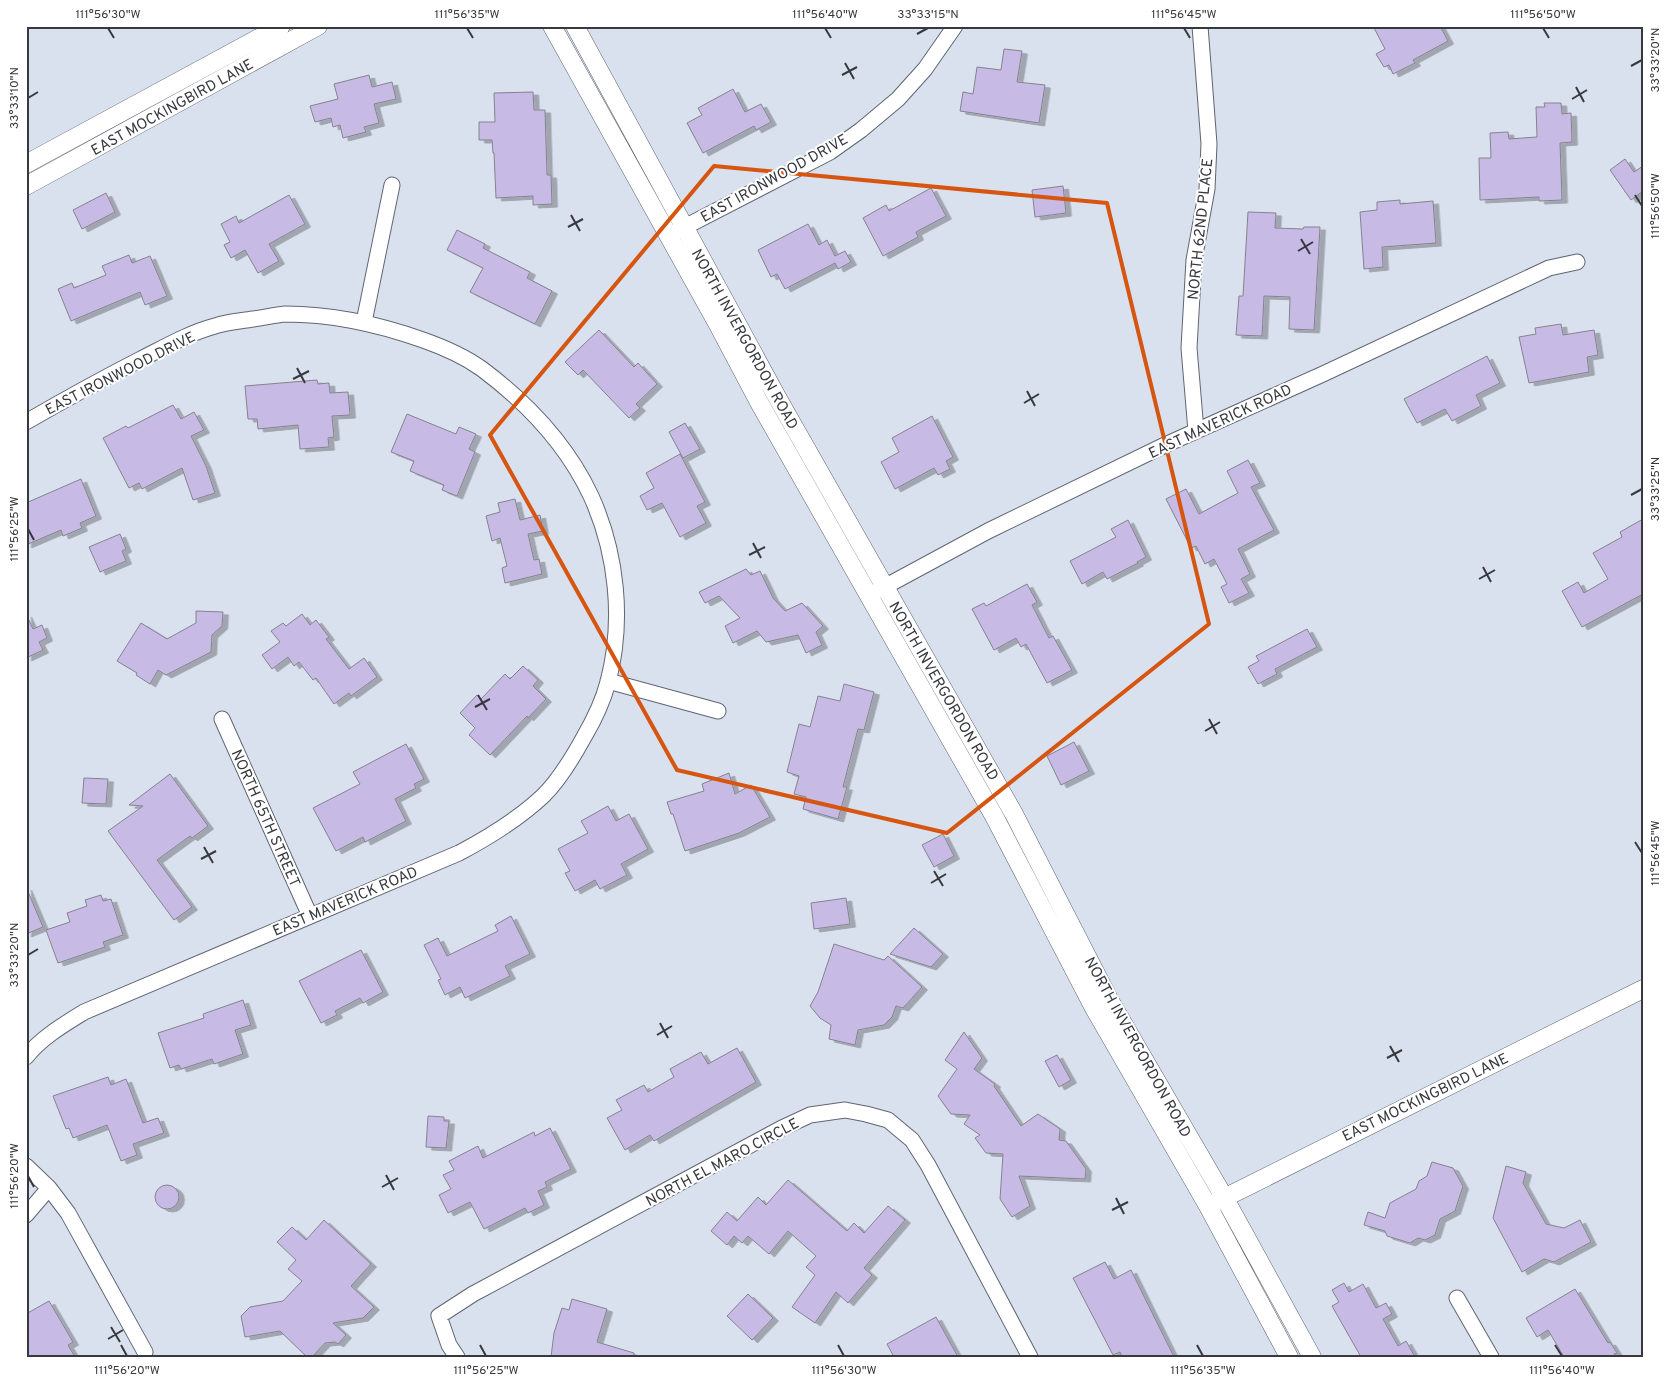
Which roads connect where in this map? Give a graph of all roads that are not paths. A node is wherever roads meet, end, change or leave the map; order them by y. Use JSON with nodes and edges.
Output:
{"nodes":[{"id":1,"x":282,"y":26,"type":"edge"},
{"id":2,"x":318,"y":26,"type":"edge"},
{"id":3,"x":552,"y":26,"type":"edge"},
{"id":4,"x":575,"y":26,"type":"edge"},
{"id":5,"x":955,"y":26,"type":"edge"},
{"id":6,"x":1200,"y":26,"type":"edge"},
{"id":7,"x":26,"y":164,"type":"edge"},
{"id":8,"x":392,"y":185,"type":"dead end"},
{"id":9,"x":26,"y":186,"type":"edge"},
{"id":10,"x":684,"y":227,"type":"junction"},
{"id":11,"x":668,"y":236,"type":"junction"},
{"id":12,"x":1577,"y":262,"type":"dead end"},
{"id":13,"x":364,"y":322,"type":"junction"},
{"id":14,"x":26,"y":422,"type":"edge"},
{"id":15,"x":1196,"y":431,"type":"junction"},
{"id":16,"x":877,"y":590,"type":"junction"},
{"id":17,"x":608,"y":681,"type":"junction"},
{"id":18,"x":718,"y":710,"type":"dead end"},
{"id":19,"x":222,"y":719,"type":"dead end"},
{"id":20,"x":310,"y":916,"type":"junction"},
{"id":21,"x":1643,"y":989,"type":"edge"},
{"id":22,"x":26,"y":1058,"type":"edge"},
{"id":23,"x":26,"y":1166,"type":"edge"},
{"id":24,"x":49,"y":1188,"type":"junction"},
{"id":25,"x":1224,"y":1197,"type":"junction"},
{"id":26,"x":1208,"y":1206,"type":"junction"},
{"id":27,"x":26,"y":1215,"type":"edge"},
{"id":28,"x":1457,"y":1298,"type":"dead end"},
{"id":29,"x":145,"y":1352,"type":"dead end"},
{"id":30,"x":457,"y":1357,"type":"edge"},
{"id":31,"x":1030,"y":1357,"type":"edge"},
{"id":32,"x":1289,"y":1357,"type":"edge"},
{"id":33,"x":1312,"y":1357,"type":"edge"},
{"id":34,"x":1491,"y":1357,"type":"edge"}],
"edges":[{"from":1,"to":7,"type":"street","name":"EAST MOCKINGBIRD LANE"},
{"from":2,"to":9,"type":"street","name":"EAST MOCKINGBIRD LANE"},
{"from":3,"to":11,"type":"street","name":"NORTH INVERGORDON ROAD"},
{"from":4,"to":10,"type":"street","name":"NORTH INVERGORDON ROAD"},
{"from":5,"to":10,"type":"street","name":"EAST IRONWOOD DRIVE"},
{"from":6,"to":15,"type":"street","name":"NORTH 62ND PLACE"},
{"from":8,"to":13,"type":"street"},
{"from":10,"to":11,"type":"street","name":"EAST IRONWOOD DRIVE"},
{"from":10,"to":16,"type":"street","name":"NORTH INVERGORDON ROAD"},
{"from":11,"to":16,"type":"street","name":"NORTH INVERGORDON ROAD"},
{"from":12,"to":15,"type":"street","name":"EAST MAVERICK ROAD"},
{"from":13,"to":14,"type":"street","name":"EAST IRONWOOD DRIVE"},
{"from":13,"to":17,"type":"street","name":"EAST IRONWOOD DRIVE"},
{"from":15,"to":16,"type":"street","name":"EAST MAVERICK ROAD"},
{"from":16,"to":25,"type":"street","name":"NORTH INVERGORDON ROAD"},
{"from":16,"to":26,"type":"street","name":"NORTH INVERGORDON ROAD"},
{"from":17,"to":18,"type":"street"},
{"from":17,"to":20,"type":"street","name":"EAST MAVERICK ROAD"},
{"from":19,"to":20,"type":"street","name":"NORTH 65TH STREET"},
{"from":20,"to":22,"type":"street","name":"EAST MAVERICK ROAD"},
{"from":21,"to":25,"type":"street","name":"EAST MOCKINGBIRD LANE"},
{"from":23,"to":24,"type":"street"},
{"from":24,"to":27,"type":"street"},
{"from":24,"to":29,"type":"street"},
{"from":25,"to":26,"type":"street","name":"EAST MOCKINGBIRD LANE"},
{"from":25,"to":33,"type":"street","name":"NORTH INVERGORDON ROAD"},
{"from":26,"to":32,"type":"street","name":"NORTH INVERGORDON ROAD"},
{"from":28,"to":34,"type":"street"},
{"from":30,"to":31,"type":"street","name":"NORTH EL MARO CIRCLE"}]}
